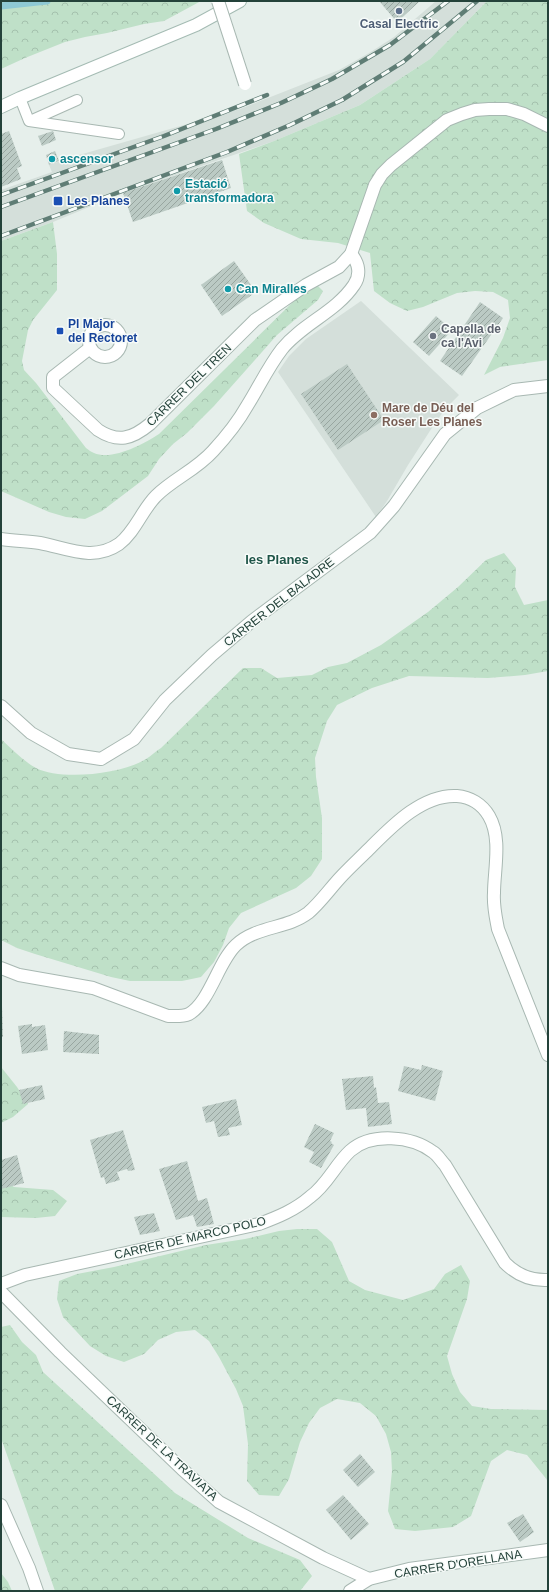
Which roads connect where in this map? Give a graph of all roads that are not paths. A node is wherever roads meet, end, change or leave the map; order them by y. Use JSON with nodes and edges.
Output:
{"nodes":[{"id":1,"x":218,"y":1,"type":"edge"},
{"id":2,"x":240,"y":1,"type":"edge"},
{"id":3,"x":245,"y":84,"type":"dead end"},
{"id":4,"x":20,"y":98,"type":"junction"},
{"id":5,"x":77,"y":100,"type":"dead end"},
{"id":6,"x":1,"y":107,"type":"edge"},
{"id":7,"x":29,"y":121,"type":"junction"},
{"id":8,"x":548,"y":126,"type":"edge"},
{"id":9,"x":119,"y":134,"type":"dead end"},
{"id":10,"x":351,"y":254,"type":"junction"},
{"id":11,"x":90,"y":348,"type":"dead end"},
{"id":12,"x":548,"y":386,"type":"edge"},
{"id":13,"x":1,"y":539,"type":"edge"},
{"id":14,"x":1,"y":706,"type":"edge"},
{"id":15,"x":1,"y":968,"type":"edge"},
{"id":16,"x":548,"y":1055,"type":"edge"},
{"id":17,"x":548,"y":1280,"type":"edge"},
{"id":18,"x":1,"y":1284,"type":"edge"},
{"id":19,"x":1,"y":1292,"type":"edge"},
{"id":20,"x":1,"y":1505,"type":"edge"},
{"id":21,"x":548,"y":1550,"type":"edge"},
{"id":22,"x":369,"y":1579,"type":"junction"},
{"id":23,"x":37,"y":1591,"type":"edge"},
{"id":24,"x":350,"y":1591,"type":"edge"}],
"edges":[{"from":1,"to":3,"type":"street","bridge":true},
{"from":2,"to":4,"type":"street"},
{"from":4,"to":6,"type":"street"},
{"from":4,"to":7,"type":"lane"},
{"from":5,"to":7,"type":"lane"},
{"from":7,"to":9,"type":"lane"},
{"from":8,"to":10,"type":"street"},
{"from":10,"to":11,"type":"street","name":"CARRER DEL TREN"},
{"from":10,"to":13,"type":"street"},
{"from":12,"to":14,"type":"street","name":"CARRER DEL BALADRE"},
{"from":15,"to":16,"type":"street"},
{"from":17,"to":18,"type":"street","name":"CARRER DE MARCO POLO"},
{"from":19,"to":22,"type":"street","name":"CARRER DE LA TRAVIATA"},
{"from":20,"to":23,"type":"street"},
{"from":21,"to":22,"type":"street","name":"CARRER D'ORELLANA"},
{"from":22,"to":24,"type":"street","name":"CARRER D'ORELLANA"}]}
